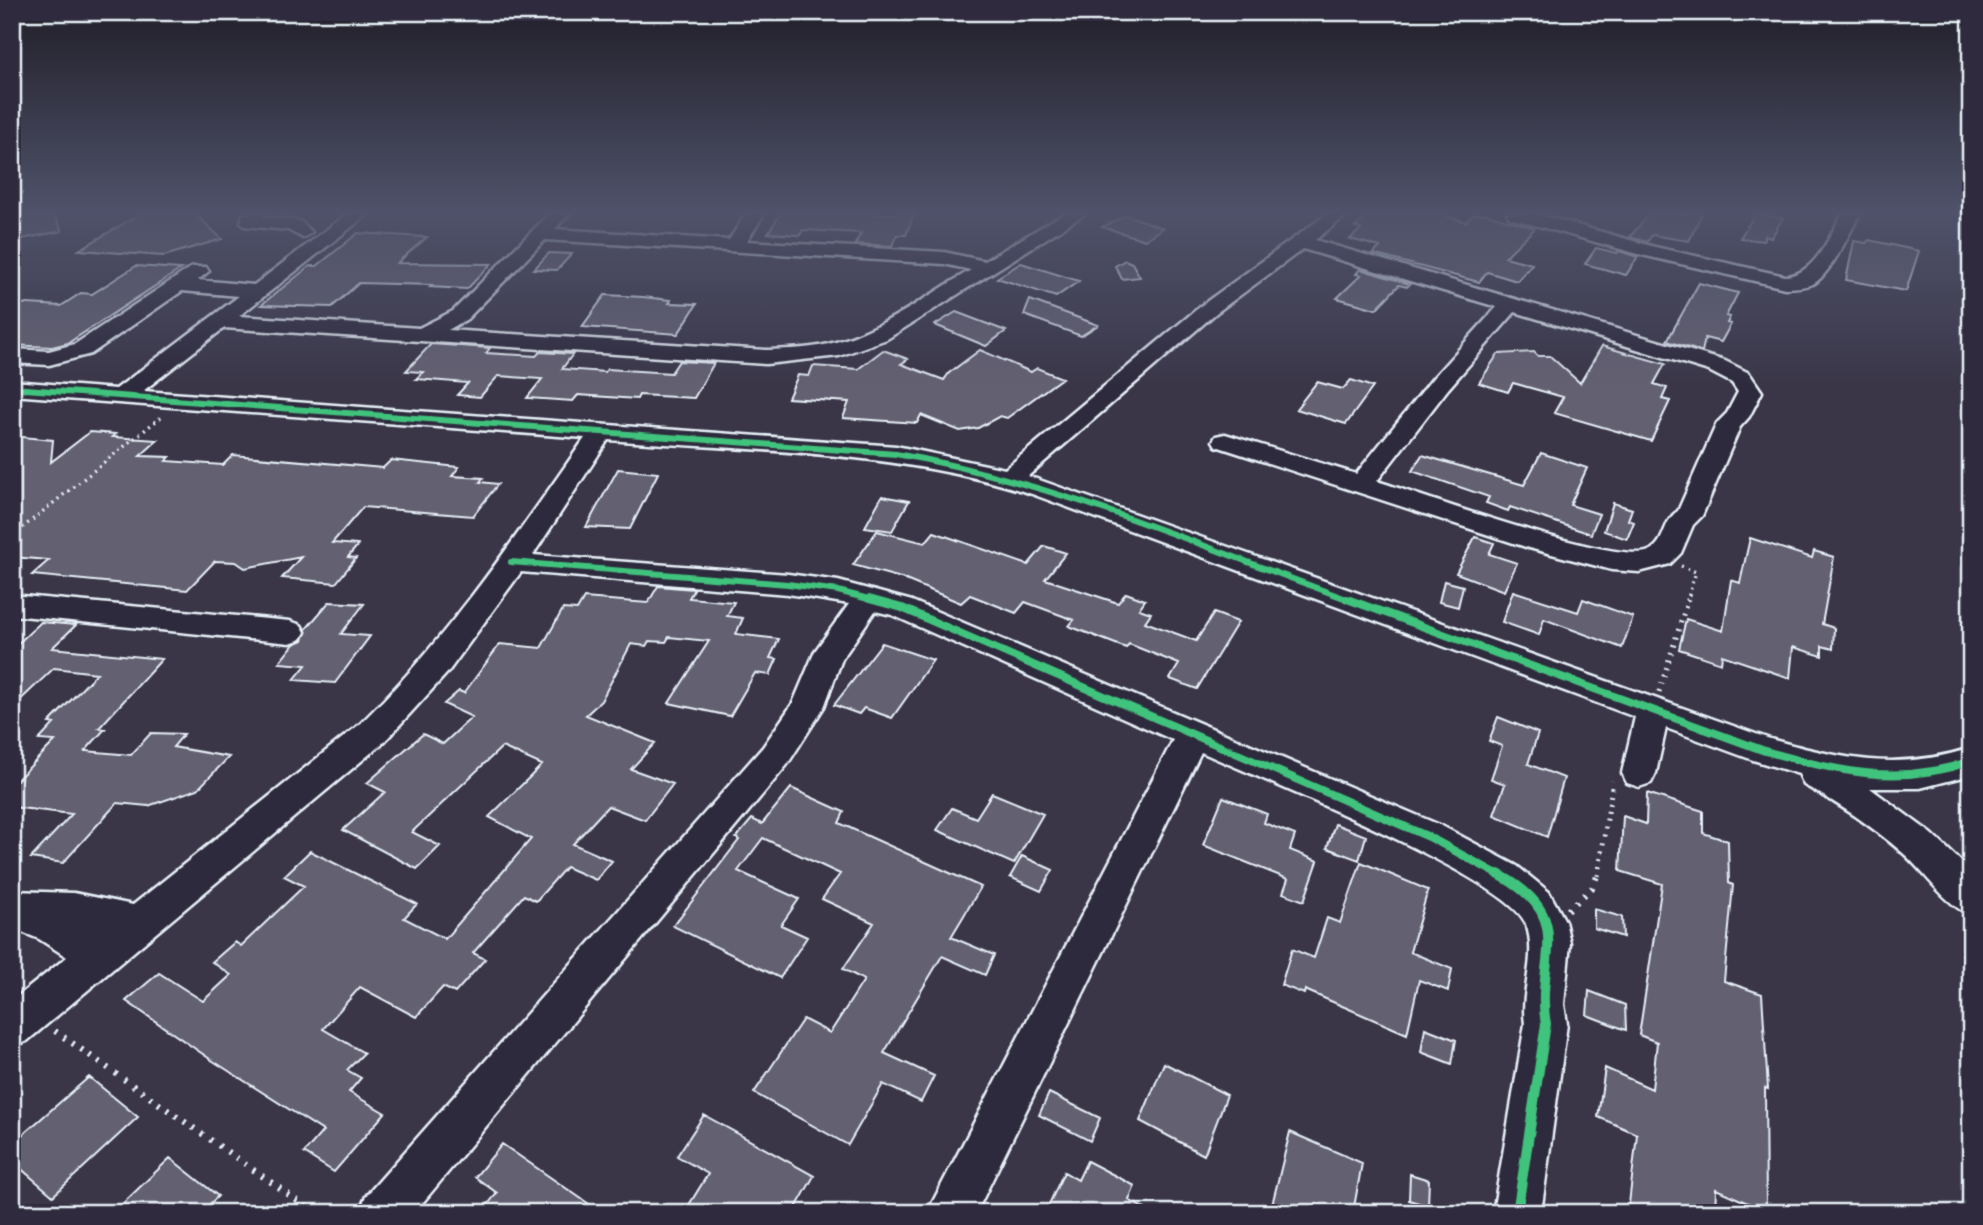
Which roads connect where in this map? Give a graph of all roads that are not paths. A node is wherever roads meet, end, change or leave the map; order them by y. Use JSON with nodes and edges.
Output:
{"nodes":[{"id":1,"x":200,"y":271,"type":"dead end"},
{"id":2,"x":273,"y":271,"type":"edge"},
{"id":3,"x":507,"y":271,"type":"edge"},
{"id":4,"x":980,"y":271,"type":"edge"},
{"id":5,"x":1260,"y":271,"type":"edge"},
{"id":6,"x":1395,"y":271,"type":"edge"},
{"id":7,"x":1731,"y":271,"type":"edge"},
{"id":8,"x":1825,"y":271,"type":"edge"},
{"id":9,"x":179,"y":285,"type":"junction"},
{"id":10,"x":259,"y":291,"type":"junction"},
{"id":11,"x":1509,"y":306,"type":"junction"},
{"id":12,"x":219,"y":321,"type":"junction"},
{"id":13,"x":459,"y":326,"type":"junction"},
{"id":14,"x":12,"y":356,"type":"edge"},
{"id":15,"x":12,"y":388,"type":"edge"},
{"id":16,"x":121,"y":396,"type":"junction"},
{"id":17,"x":601,"y":432,"type":"junction"},
{"id":18,"x":1225,"y":441,"type":"dead end"},
{"id":19,"x":1010,"y":478,"type":"junction"},
{"id":20,"x":1361,"y":485,"type":"junction"},
{"id":21,"x":1689,"y":516,"type":"junction"},
{"id":22,"x":1539,"y":542,"type":"junction"},
{"id":23,"x":511,"y":562,"type":"junction"},
{"id":24,"x":838,"y":591,"type":"junction"},
{"id":25,"x":869,"y":598,"type":"junction"},
{"id":26,"x":12,"y":605,"type":"edge"},
{"id":27,"x":290,"y":632,"type":"dead end"},
{"id":28,"x":826,"y":659,"type":"junction"},
{"id":29,"x":1653,"y":711,"type":"junction"},
{"id":30,"x":1193,"y":734,"type":"junction"},
{"id":31,"x":1765,"y":751,"type":"junction"},
{"id":32,"x":1971,"y":761,"type":"edge"},
{"id":33,"x":1626,"y":777,"type":"road end"},
{"id":34,"x":1429,"y":837,"type":"junction"},
{"id":35,"x":1971,"y":898,"type":"edge"},
{"id":36,"x":12,"y":910,"type":"edge"},
{"id":37,"x":137,"y":923,"type":"junction"},
{"id":38,"x":97,"y":956,"type":"junction"},
{"id":39,"x":21,"y":1020,"type":"edge"},
{"id":40,"x":1546,"y":1024,"type":"junction"},
{"id":41,"x":383,"y":1213,"type":"edge"},
{"id":42,"x":951,"y":1213,"type":"edge"},
{"id":43,"x":1517,"y":1213,"type":"edge"}],
"edges":[{"from":1,"to":9,"type":"street"},
{"from":2,"to":10,"type":"street"},
{"from":3,"to":13,"type":"street"},
{"from":4,"to":13,"type":"street"},
{"from":5,"to":19,"type":"street"},
{"from":6,"to":11,"type":"street"},
{"from":7,"to":8,"type":"street"},
{"from":9,"to":10,"type":"street"},
{"from":9,"to":14,"type":"street"},
{"from":10,"to":12,"type":"street"},
{"from":11,"to":20,"type":"street"},
{"from":11,"to":21,"type":"street"},
{"from":12,"to":13,"type":"street"},
{"from":12,"to":16,"type":"street"},
{"from":15,"to":16,"type":"street"},
{"from":16,"to":17,"type":"street"},
{"from":17,"to":19,"type":"street"},
{"from":17,"to":23,"type":"street"},
{"from":18,"to":20,"type":"street"},
{"from":19,"to":29,"type":"street"},
{"from":20,"to":22,"type":"street"},
{"from":21,"to":22,"type":"street"},
{"from":21,"to":22,"type":"street"},
{"from":23,"to":24,"type":"street"},
{"from":23,"to":37,"type":"street"},
{"from":24,"to":25,"type":"street"},
{"from":24,"to":28,"type":"street"},
{"from":25,"to":28,"type":"street"},
{"from":25,"to":30,"type":"street"},
{"from":26,"to":27,"type":"street"},
{"from":28,"to":41,"type":"street"},
{"from":29,"to":31,"type":"street"},
{"from":29,"to":33,"type":"street"},
{"from":30,"to":34,"type":"street"},
{"from":30,"to":42,"type":"street"},
{"from":31,"to":32,"type":"street"},
{"from":31,"to":35,"type":"street"},
{"from":34,"to":40,"type":"street"},
{"from":34,"to":40,"type":"street"},
{"from":36,"to":37,"type":"street"},
{"from":36,"to":38,"type":"street"},
{"from":37,"to":38,"type":"street"},
{"from":38,"to":39,"type":"street"},
{"from":40,"to":43,"type":"street"}]}
